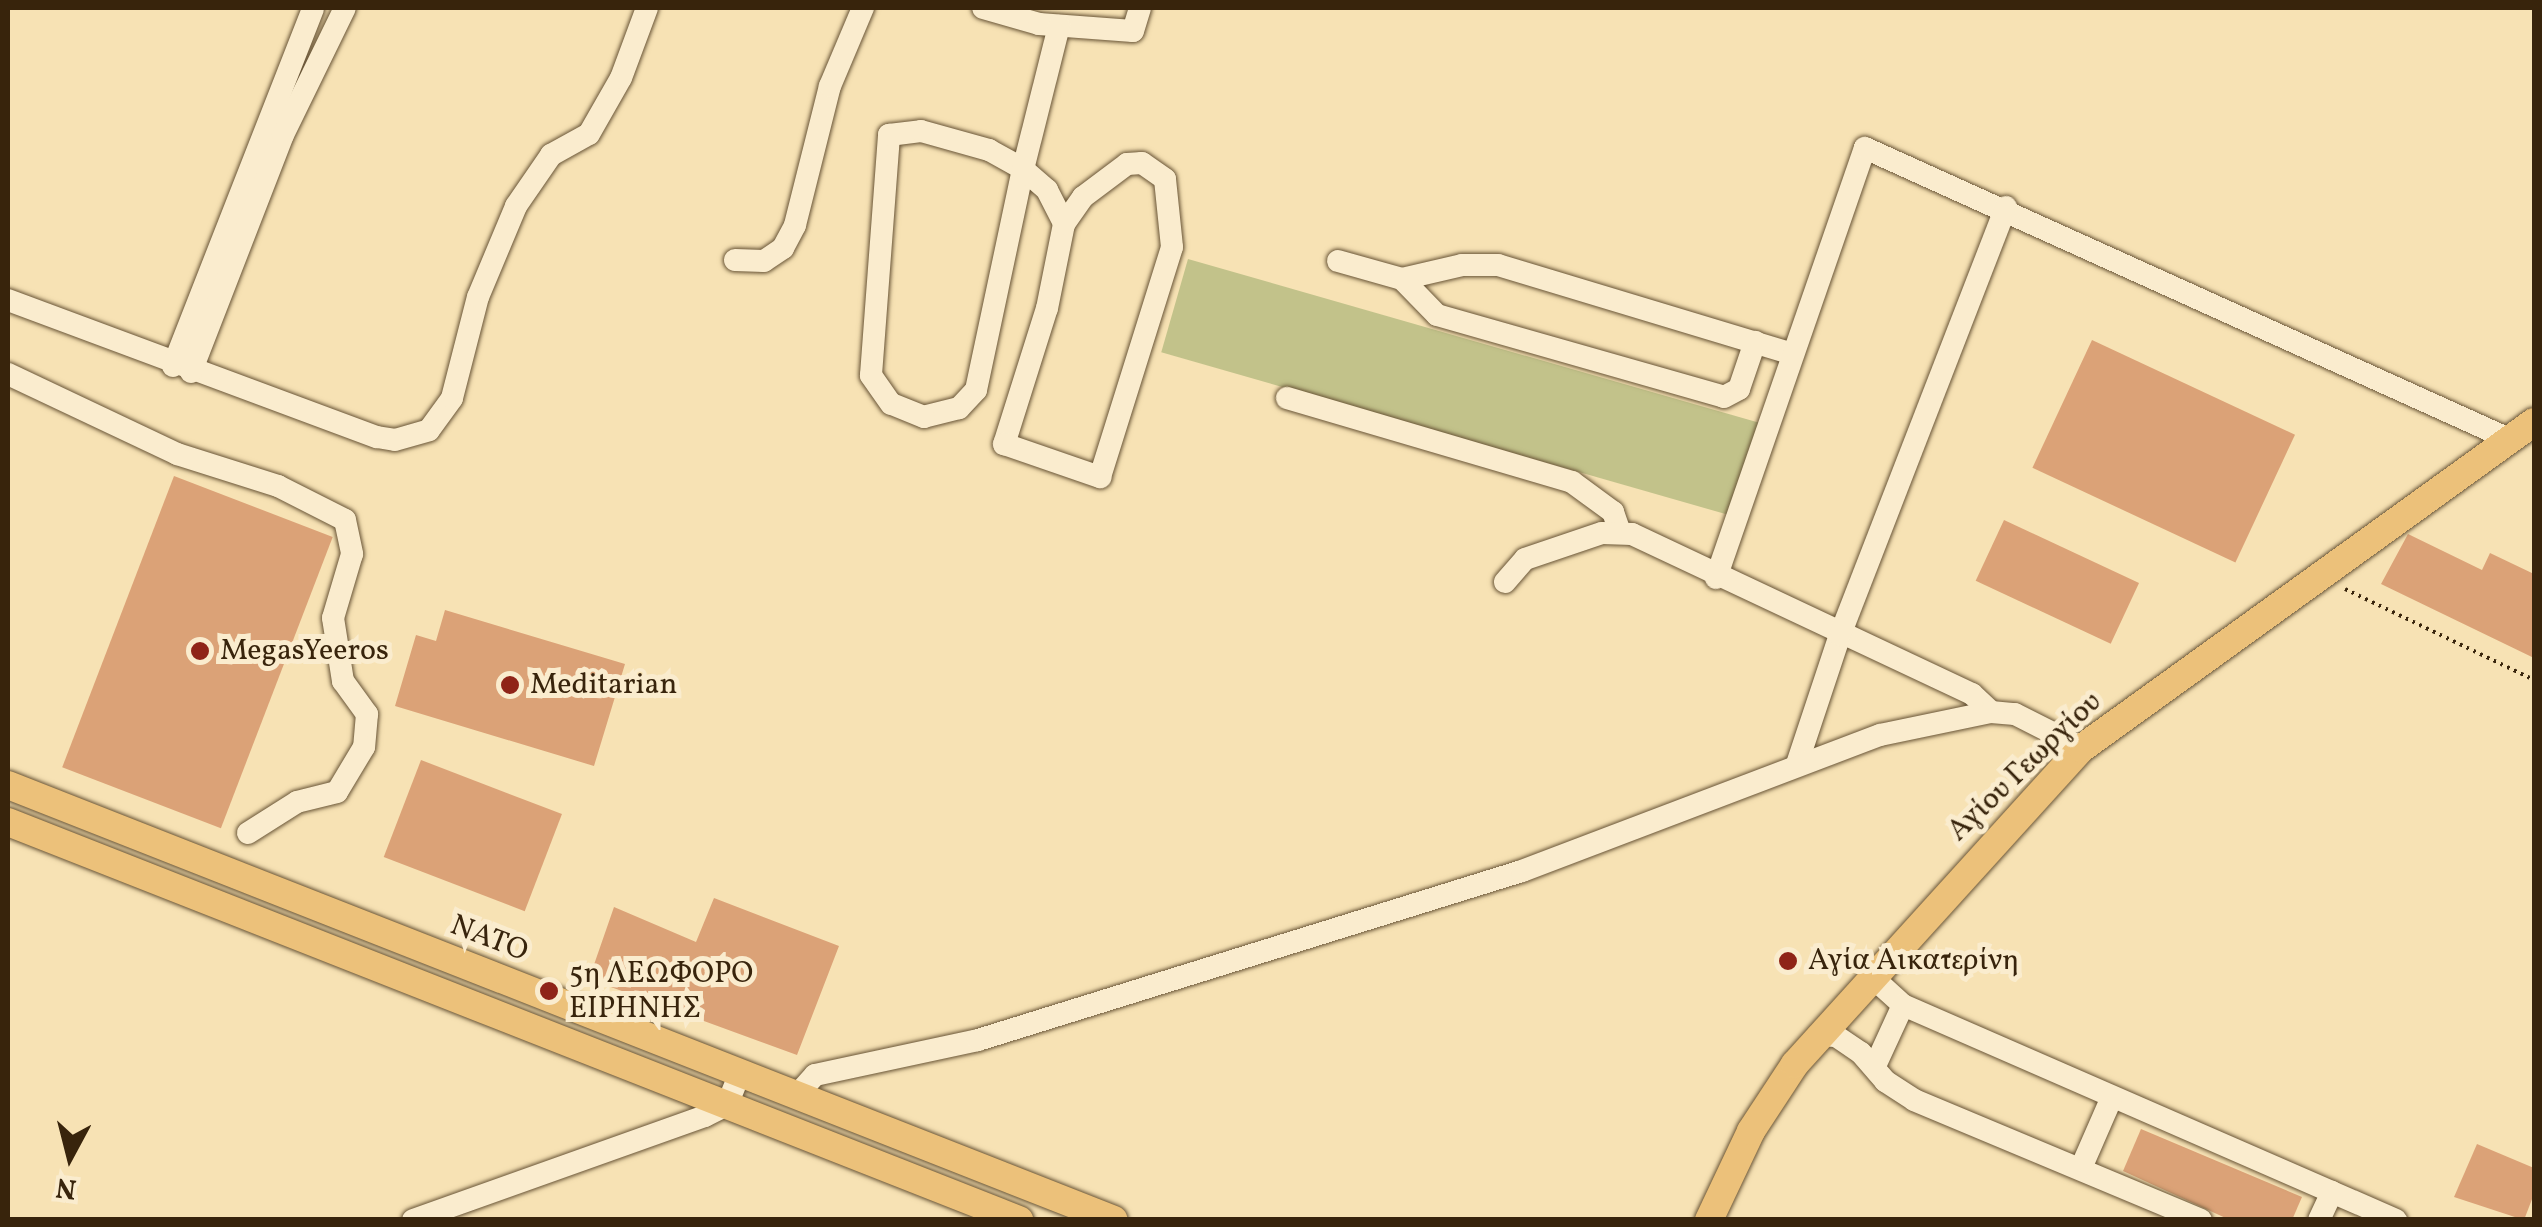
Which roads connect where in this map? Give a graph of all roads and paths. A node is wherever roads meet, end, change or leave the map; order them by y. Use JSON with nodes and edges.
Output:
{"nodes":[{"id":1,"x":313,"y":8,"type":"edge"},
{"id":2,"x":345,"y":8,"type":"edge"},
{"id":3,"x":647,"y":8,"type":"edge"},
{"id":4,"x":863,"y":8,"type":"edge"},
{"id":5,"x":983,"y":8,"type":"edge"},
{"id":6,"x":1140,"y":8,"type":"edge"},
{"id":7,"x":1059,"y":26,"type":"junction"},
{"id":8,"x":1023,"y":168,"type":"junction"},
{"id":9,"x":2006,"y":207,"type":"junction"},
{"id":10,"x":1064,"y":224,"type":"junction"},
{"id":11,"x":735,"y":260,"type":"dead end"},
{"id":12,"x":1338,"y":261,"type":"dead end"},
{"id":13,"x":1402,"y":278,"type":"junction"},
{"id":14,"x":8,"y":300,"type":"edge"},
{"id":15,"x":1754,"y":342,"type":"junction"},
{"id":16,"x":1793,"y":354,"type":"junction"},
{"id":17,"x":182,"y":369,"type":"junction"},
{"id":18,"x":8,"y":374,"type":"edge"},
{"id":19,"x":1287,"y":398,"type":"dead end"},
{"id":20,"x":2534,"y":422,"type":"edge"},
{"id":21,"x":2509,"y":439,"type":"junction"},
{"id":22,"x":1620,"y":532,"type":"junction"},
{"id":23,"x":2315,"y":574,"type":"junction"},
{"id":24,"x":1716,"y":578,"type":"junction"},
{"id":25,"x":1505,"y":582,"type":"dead end"},
{"id":26,"x":1840,"y":635,"type":"junction"},
{"id":27,"x":2534,"y":680,"type":"edge"},
{"id":28,"x":1991,"y":712,"type":"junction"},
{"id":29,"x":2082,"y":748,"type":"junction"},
{"id":30,"x":1797,"y":764,"type":"junction"},
{"id":31,"x":8,"y":785,"type":"edge"},
{"id":32,"x":8,"y":822,"type":"edge"},
{"id":33,"x":248,"y":833,"type":"dead end"},
{"id":34,"x":1871,"y":976,"type":"junction"},
{"id":35,"x":1903,"y":1005,"type":"junction"},
{"id":36,"x":1818,"y":1035,"type":"junction"},
{"id":37,"x":1875,"y":1066,"type":"junction"},
{"id":38,"x":740,"y":1072,"type":"junction"},
{"id":39,"x":798,"y":1095,"type":"junction"},
{"id":40,"x":2112,"y":1097,"type":"junction"},
{"id":41,"x":727,"y":1105,"type":"junction"},
{"id":42,"x":2081,"y":1168,"type":"junction"},
{"id":43,"x":2332,"y":1192,"type":"junction"},
{"id":44,"x":413,"y":1220,"type":"edge"},
{"id":45,"x":1019,"y":1220,"type":"edge"},
{"id":46,"x":1114,"y":1220,"type":"edge"},
{"id":47,"x":1709,"y":1220,"type":"edge"},
{"id":48,"x":2201,"y":1220,"type":"edge"},
{"id":49,"x":2319,"y":1220,"type":"edge"},
{"id":50,"x":2396,"y":1220,"type":"edge"}],
"edges":[{"from":1,"to":17,"type":"street"},
{"from":2,"to":17,"type":"street"},
{"from":3,"to":17,"type":"street"},
{"from":4,"to":11,"type":"street"},
{"from":5,"to":7,"type":"street"},
{"from":6,"to":7,"type":"street"},
{"from":7,"to":8,"type":"street"},
{"from":8,"to":8,"type":"street"},
{"from":8,"to":10,"type":"street"},
{"from":9,"to":16,"type":"street"},
{"from":9,"to":21,"type":"street"},
{"from":9,"to":26,"type":"street"},
{"from":10,"to":10,"type":"street"},
{"from":12,"to":13,"type":"street"},
{"from":13,"to":15,"type":"street"},
{"from":13,"to":15,"type":"street"},
{"from":14,"to":17,"type":"street"},
{"from":15,"to":16,"type":"street"},
{"from":16,"to":24,"type":"street"},
{"from":18,"to":33,"type":"street"},
{"from":19,"to":22,"type":"street"},
{"from":20,"to":21,"type":"main road","name":"Αγίου Γεωργίου"},
{"from":21,"to":23,"type":"main road","name":"Αγίου Γεωργίου"},
{"from":22,"to":24,"type":"street"},
{"from":22,"to":25,"type":"street"},
{"from":23,"to":27,"type":"path"},
{"from":23,"to":29,"type":"main road","name":"Αγίου Γεωργίου"},
{"from":24,"to":26,"type":"street"},
{"from":26,"to":28,"type":"street"},
{"from":26,"to":30,"type":"street"},
{"from":28,"to":29,"type":"street"},
{"from":28,"to":30,"type":"street"},
{"from":29,"to":34,"type":"main road","name":"Αγίου Γεωργίου"},
{"from":30,"to":39,"type":"street"},
{"from":31,"to":38,"type":"main road","name":"ΝΑΤΟ"},
{"from":32,"to":41,"type":"main road"},
{"from":34,"to":35,"type":"street"},
{"from":34,"to":36,"type":"main road","name":"Αγίου Γεωργίου"},
{"from":35,"to":37,"type":"street"},
{"from":35,"to":40,"type":"street"},
{"from":36,"to":37,"type":"street"},
{"from":36,"to":47,"type":"main road","name":"Αγίου Γεωργίου"},
{"from":37,"to":42,"type":"street"},
{"from":38,"to":39,"type":"main road","name":"ΝΑΤΟ"},
{"from":38,"to":41,"type":"street"},
{"from":39,"to":46,"type":"main road","name":"ΝΑΤΟ"},
{"from":40,"to":42,"type":"street"},
{"from":40,"to":43,"type":"street"},
{"from":41,"to":44,"type":"street"},
{"from":41,"to":45,"type":"main road"},
{"from":42,"to":48,"type":"street"},
{"from":43,"to":49,"type":"street"},
{"from":43,"to":50,"type":"street"}]}
